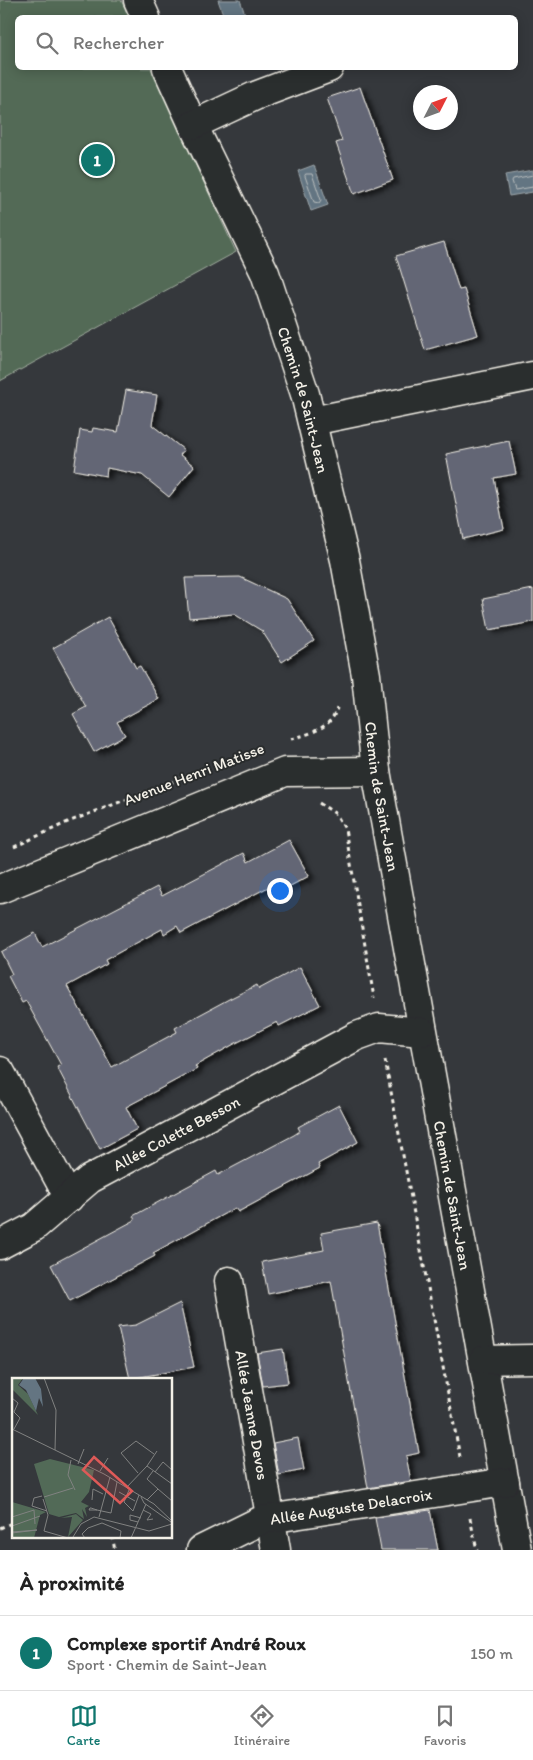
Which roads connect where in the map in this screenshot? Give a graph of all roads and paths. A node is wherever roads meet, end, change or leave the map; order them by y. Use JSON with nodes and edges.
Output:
{"nodes":[{"id":1,"x":138,"y":0,"type":"edge"},
{"id":2,"x":145,"y":15,"type":"edge"},
{"id":3,"x":169,"y":70,"type":"edge"},
{"id":4,"x":324,"y":70,"type":"edge"},
{"id":5,"x":193,"y":125,"type":"junction"},
{"id":6,"x":533,"y":376,"type":"edge"},
{"id":7,"x":312,"y":421,"type":"junction"},
{"id":8,"x":366,"y":676,"type":"junction"},
{"id":9,"x":204,"y":770,"type":"dead end"},
{"id":10,"x":376,"y":771,"type":"junction"},
{"id":11,"x":285,"y":772,"type":"junction"},
{"id":12,"x":8,"y":850,"type":"dead end"},
{"id":13,"x":0,"y":889,"type":"edge"},
{"id":14,"x":379,"y":1028,"type":"junction"},
{"id":15,"x":422,"y":1032,"type":"junction"},
{"id":16,"x":0,"y":1071,"type":"edge"},
{"id":17,"x":69,"y":1198,"type":"junction"},
{"id":18,"x":0,"y":1245,"type":"edge"},
{"id":19,"x":229,"y":1281,"type":"dead end"},
{"id":20,"x":533,"y":1358,"type":"edge"},
{"id":21,"x":483,"y":1360,"type":"junction"},
{"id":22,"x":505,"y":1482,"type":"junction"},
{"id":23,"x":465,"y":1488,"type":"junction"},
{"id":24,"x":271,"y":1519,"type":"junction"},
{"id":25,"x":12,"y":1523,"type":"edge"},
{"id":26,"x":0,"y":1528,"type":"edge"},
{"id":27,"x":201,"y":1550,"type":"edge"},
{"id":28,"x":276,"y":1550,"type":"edge"},
{"id":29,"x":477,"y":1550,"type":"edge"},
{"id":30,"x":517,"y":1550,"type":"edge"}],
"edges":[{"from":1,"to":2,"type":"street"},
{"from":3,"to":5,"type":"street","name":"Chemin de Saint-Jean"},
{"from":4,"to":5,"type":"street"},
{"from":5,"to":7,"type":"street","name":"Chemin de Saint-Jean"},
{"from":6,"to":7,"type":"street"},
{"from":7,"to":8,"type":"street","name":"Chemin de Saint-Jean"},
{"from":8,"to":10,"type":"street","name":"Chemin de Saint-Jean"},
{"from":8,"to":11,"type":"path","name":"Avenue Henri Matisse"},
{"from":9,"to":12,"type":"path","name":"Avenue Henri Matisse"},
{"from":10,"to":11,"type":"street","name":"Avenue Henri Matisse"},
{"from":10,"to":15,"type":"street","name":"Chemin de Saint-Jean"},
{"from":11,"to":13,"type":"street","name":"Avenue Henri Matisse"},
{"from":11,"to":14,"type":"path"},
{"from":14,"to":15,"type":"street","name":"Allée Colette Besson"},
{"from":14,"to":17,"type":"street","name":"Allée Colette Besson"},
{"from":14,"to":23,"type":"path"},
{"from":15,"to":21,"type":"street","name":"Chemin de Saint-Jean"},
{"from":16,"to":17,"type":"street"},
{"from":17,"to":18,"type":"street","name":"Allée Colette Besson"},
{"from":19,"to":24,"type":"street","name":"Allée Jeanne Devos"},
{"from":20,"to":21,"type":"street"},
{"from":21,"to":22,"type":"street","name":"Chemin de Saint-Jean"},
{"from":22,"to":23,"type":"street","name":"Allée Auguste Delacroix"},
{"from":22,"to":30,"type":"street","name":"Chemin de Saint-Jean"},
{"from":23,"to":24,"type":"street","name":"Allée Auguste Delacroix"},
{"from":23,"to":29,"type":"path"},
{"from":24,"to":27,"type":"street","name":"Allée Auguste Delacroix"},
{"from":24,"to":28,"type":"street","name":"Allée Jeanne Devos"},
{"from":25,"to":26,"type":"path"}]}
